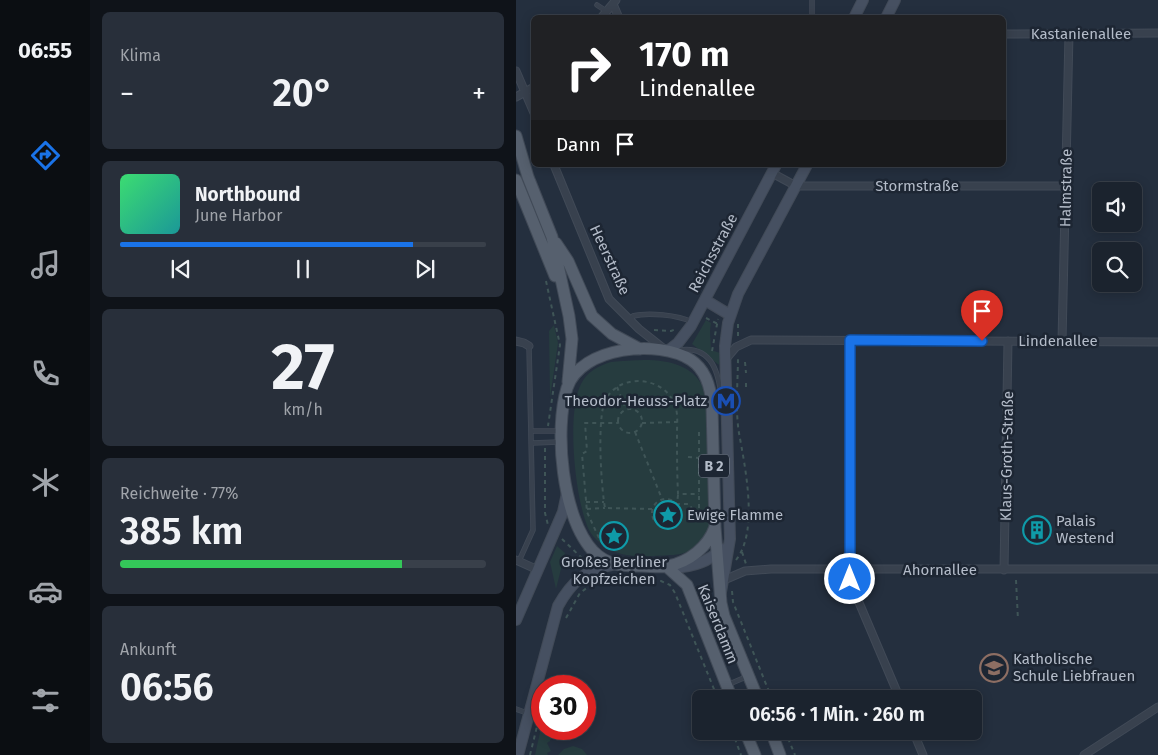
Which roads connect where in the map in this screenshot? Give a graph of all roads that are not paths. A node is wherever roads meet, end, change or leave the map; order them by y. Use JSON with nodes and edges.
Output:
{"nodes":[{"id":1,"x":812,"y":0,"type":"edge"},
{"id":2,"x":863,"y":0,"type":"edge"},
{"id":3,"x":895,"y":0,"type":"edge"},
{"id":4,"x":614,"y":2,"type":"edge"},
{"id":5,"x":597,"y":5,"type":"dead end"},
{"id":6,"x":603,"y":14,"type":"edge"},
{"id":7,"x":619,"y":15,"type":"edge"},
{"id":8,"x":812,"y":15,"type":"edge"},
{"id":9,"x":856,"y":15,"type":"edge"},
{"id":10,"x":888,"y":15,"type":"edge"},
{"id":11,"x":1158,"y":33,"type":"edge"},
{"id":12,"x":1006,"y":34,"type":"edge"},
{"id":13,"x":1069,"y":34,"type":"junction"},
{"id":14,"x":516,"y":71,"type":"edge"},
{"id":15,"x":531,"y":90,"type":"edge"},
{"id":16,"x":526,"y":93,"type":"junction"},
{"id":17,"x":516,"y":97,"type":"edge"},
{"id":18,"x":531,"y":106,"type":"edge"},
{"id":19,"x":516,"y":136,"type":"edge"},
{"id":20,"x":555,"y":167,"type":"edge"},
{"id":21,"x":806,"y":167,"type":"edge"},
{"id":22,"x":774,"y":169,"type":"edge"},
{"id":23,"x":516,"y":180,"type":"edge"},
{"id":24,"x":796,"y":186,"type":"junction"},
{"id":25,"x":1066,"y":186,"type":"junction"},
{"id":26,"x":552,"y":237,"type":"junction"},
{"id":27,"x":565,"y":299,"type":"junction"},
{"id":28,"x":705,"y":300,"type":"junction"},
{"id":29,"x":730,"y":315,"type":"junction"},
{"id":30,"x":630,"y":320,"type":"junction"},
{"id":31,"x":688,"y":320,"type":"junction"},
{"id":32,"x":850,"y":340,"type":"junction"},
{"id":33,"x":516,"y":341,"type":"edge"},
{"id":34,"x":1062,"y":341,"type":"junction"},
{"id":35,"x":1008,"y":342,"type":"junction"},
{"id":36,"x":1158,"y":342,"type":"edge"},
{"id":37,"x":529,"y":346,"type":"joint"},
{"id":38,"x":640,"y":349,"type":"junction"},
{"id":39,"x":668,"y":350,"type":"junction"},
{"id":40,"x":725,"y":360,"type":"junction"},
{"id":41,"x":568,"y":387,"type":"junction"},
{"id":42,"x":532,"y":431,"type":"junction"},
{"id":43,"x":562,"y":436,"type":"junction"},
{"id":44,"x":532,"y":443,"type":"junction"},
{"id":45,"x":728,"y":447,"type":"junction"},
{"id":46,"x":566,"y":493,"type":"junction"},
{"id":47,"x":712,"y":523,"type":"junction"},
{"id":48,"x":730,"y":539,"type":"junction"},
{"id":49,"x":718,"y":553,"type":"junction"},
{"id":50,"x":517,"y":560,"type":"edge"},
{"id":51,"x":612,"y":565,"type":"junction"},
{"id":52,"x":667,"y":567,"type":"junction"},
{"id":53,"x":1158,"y":569,"type":"edge"},
{"id":54,"x":538,"y":570,"type":"junction"},
{"id":55,"x":850,"y":570,"type":"junction"},
{"id":56,"x":1004,"y":570,"type":"junction"},
{"id":57,"x":724,"y":580,"type":"junction"},
{"id":58,"x":726,"y":591,"type":"junction"},
{"id":59,"x":516,"y":620,"type":"edge"},
{"id":60,"x":748,"y":676,"type":"junction"},
{"id":61,"x":726,"y":685,"type":"junction"},
{"id":62,"x":728,"y":690,"type":"edge"},
{"id":63,"x":754,"y":690,"type":"edge"},
{"id":64,"x":896,"y":690,"type":"edge"},
{"id":65,"x":1158,"y":707,"type":"edge"},
{"id":66,"x":516,"y":709,"type":"edge"},
{"id":67,"x":529,"y":714,"type":"junction"},
{"id":68,"x":749,"y":740,"type":"edge"},
{"id":69,"x":774,"y":740,"type":"edge"},
{"id":70,"x":917,"y":740,"type":"edge"},
{"id":71,"x":518,"y":755,"type":"edge"},
{"id":72,"x":755,"y":755,"type":"edge"},
{"id":73,"x":780,"y":755,"type":"edge"},
{"id":74,"x":923,"y":755,"type":"edge"},
{"id":75,"x":1084,"y":755,"type":"edge"}],
"edges":[{"from":1,"to":8,"type":"lane"},
{"from":2,"to":9,"type":"main road"},
{"from":3,"to":10,"type":"main road"},
{"from":4,"to":6,"type":"street"},
{"from":4,"to":7,"type":"street"},
{"from":5,"to":6,"type":"lane"},
{"from":11,"to":13,"type":"street","name":"Kastanienallee"},
{"from":12,"to":13,"type":"street","name":"Kastanienallee"},
{"from":13,"to":25,"type":"street","name":"Halmstraße"},
{"from":14,"to":16,"type":"street"},
{"from":15,"to":16,"type":"street"},
{"from":16,"to":17,"type":"street"},
{"from":16,"to":18,"type":"street"},
{"from":19,"to":26,"type":"main road","number":"B 2"},
{"from":20,"to":30,"type":"street","name":"Heerstraße"},
{"from":21,"to":24,"type":"main road"},
{"from":22,"to":24,"type":"street","name":"Stormstraße"},
{"from":22,"to":28,"type":"main road","name":"Reichsstraße"},
{"from":23,"to":27,"type":"main road","number":"B 2"},
{"from":24,"to":25,"type":"street","name":"Stormstraße"},
{"from":24,"to":29,"type":"main road"},
{"from":25,"to":34,"type":"street","name":"Halmstraße"},
{"from":26,"to":27,"type":"main road","number":"B 2"},
{"from":26,"to":38,"type":"main road","number":"B 2"},
{"from":27,"to":41,"type":"main road","number":"B 2"},
{"from":28,"to":29,"type":"main road"},
{"from":28,"to":31,"type":"main road","name":"Reichsstraße"},
{"from":29,"to":40,"type":"main road"},
{"from":30,"to":31,"type":"lane"},
{"from":30,"to":39,"type":"street","name":"Heerstraße"},
{"from":31,"to":39,"type":"main road","name":"Reichsstraße"},
{"from":32,"to":35,"type":"street","name":"Lindenallee"},
{"from":32,"to":40,"type":"street","name":"Lindenallee"},
{"from":32,"to":55,"type":"street"},
{"from":33,"to":37,"type":"street"},
{"from":34,"to":35,"type":"street","name":"Lindenallee"},
{"from":34,"to":36,"type":"street","name":"Lindenallee"},
{"from":35,"to":56,"type":"street","name":"Klaus-Groth-Straße"},
{"from":37,"to":42,"type":"lane"},
{"from":38,"to":39,"type":"main road","number":"B 2"},
{"from":38,"to":41,"type":"main road"},
{"from":39,"to":45,"type":"lane"},
{"from":39,"to":47,"type":"main road","number":"B 2"},
{"from":40,"to":45,"type":"main road"},
{"from":41,"to":43,"type":"main road","number":"B 2"},
{"from":42,"to":43,"type":"lane"},
{"from":42,"to":44,"type":"lane"},
{"from":43,"to":44,"type":"lane"},
{"from":43,"to":46,"type":"main road","number":"B 2"},
{"from":44,"to":50,"type":"lane"},
{"from":45,"to":48,"type":"main road"},
{"from":46,"to":51,"type":"main road","number":"B 2"},
{"from":46,"to":54,"type":"main road"},
{"from":47,"to":49,"type":"main road","number":"B 2"},
{"from":47,"to":52,"type":"main road"},
{"from":48,"to":49,"type":"main road"},
{"from":48,"to":57,"type":"main road","name":"Kaiserdamm"},
{"from":49,"to":52,"type":"main road"},
{"from":49,"to":58,"type":"main road","name":"Kaiserdamm","number":"B 2"},
{"from":50,"to":54,"type":"street"},
{"from":51,"to":52,"type":"main road"},
{"from":51,"to":67,"type":"main road"},
{"from":52,"to":61,"type":"main road","name":"Kaiserdamm"},
{"from":53,"to":56,"type":"street","name":"Ahornallee"},
{"from":54,"to":59,"type":"main road"},
{"from":55,"to":56,"type":"street","name":"Ahornallee"},
{"from":55,"to":57,"type":"street","name":"Ahornallee"},
{"from":55,"to":64,"type":"street"},
{"from":57,"to":58,"type":"main road","name":"Kaiserdamm"},
{"from":58,"to":60,"type":"main road","name":"Kaiserdamm","number":"B 2"},
{"from":60,"to":61,"type":"lane"},
{"from":60,"to":63,"type":"main road","name":"Kaiserdamm","number":"B 2"},
{"from":61,"to":62,"type":"main road","name":"Kaiserdamm"},
{"from":65,"to":75,"type":"street"},
{"from":66,"to":67,"type":"lane"},
{"from":67,"to":71,"type":"main road"},
{"from":68,"to":72,"type":"main road"},
{"from":69,"to":73,"type":"main road"},
{"from":70,"to":74,"type":"street"}]}
